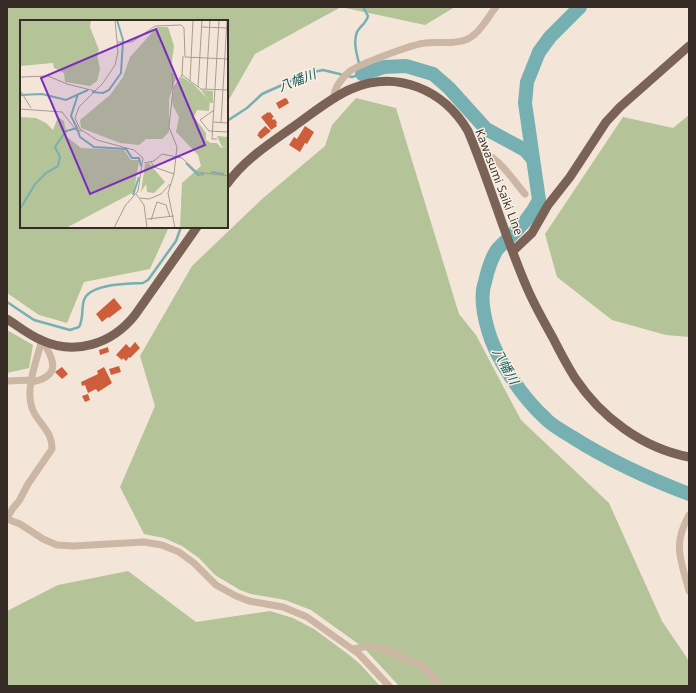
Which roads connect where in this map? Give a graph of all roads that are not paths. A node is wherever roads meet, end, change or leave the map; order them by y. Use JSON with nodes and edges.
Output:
{"nodes":[{"id":1,"x":496,"y":7,"type":"edge"},
{"id":2,"x":689,"y":46,"type":"edge"},
{"id":3,"x":334,"y":98,"type":"junction"},
{"id":4,"x":476,"y":151,"type":"junction"},
{"id":5,"x":228,"y":183,"type":"edge"},
{"id":6,"x":525,"y":194,"type":"dead end"},
{"id":7,"x":196,"y":228,"type":"edge"},
{"id":8,"x":513,"y":251,"type":"junction"},
{"id":9,"x":7,"y":319,"type":"edge"},
{"id":10,"x":42,"y":340,"type":"junction"},
{"id":11,"x":7,"y":381,"type":"edge"},
{"id":12,"x":32,"y":381,"type":"junction"},
{"id":13,"x":689,"y":457,"type":"edge"},
{"id":14,"x":689,"y":515,"type":"edge"},
{"id":15,"x":7,"y":519,"type":"edge"},
{"id":16,"x":689,"y":591,"type":"edge"},
{"id":17,"x":353,"y":648,"type":"junction"},
{"id":18,"x":437,"y":682,"type":"dead end"},
{"id":19,"x":389,"y":686,"type":"edge"}],
"edges":[{"from":1,"to":3,"type":"street"},
{"from":2,"to":8,"type":"main road"},
{"from":3,"to":4,"type":"main road","name":"Kawasumi Saiki Line"},
{"from":3,"to":5,"type":"main road","name":"Kawasumi Saiki Line"},
{"from":4,"to":6,"type":"street"},
{"from":4,"to":8,"type":"main road","name":"Kawasumi Saiki Line"},
{"from":7,"to":10,"type":"main road"},
{"from":8,"to":13,"type":"main road","name":"Kawasumi Saiki Line"},
{"from":9,"to":10,"type":"main road"},
{"from":10,"to":12,"type":"street"},
{"from":10,"to":12,"type":"street"},
{"from":11,"to":12,"type":"street"},
{"from":12,"to":15,"type":"street"},
{"from":14,"to":16,"type":"street"},
{"from":15,"to":17,"type":"street"},
{"from":17,"to":18,"type":"street"},
{"from":17,"to":19,"type":"street"}]}
